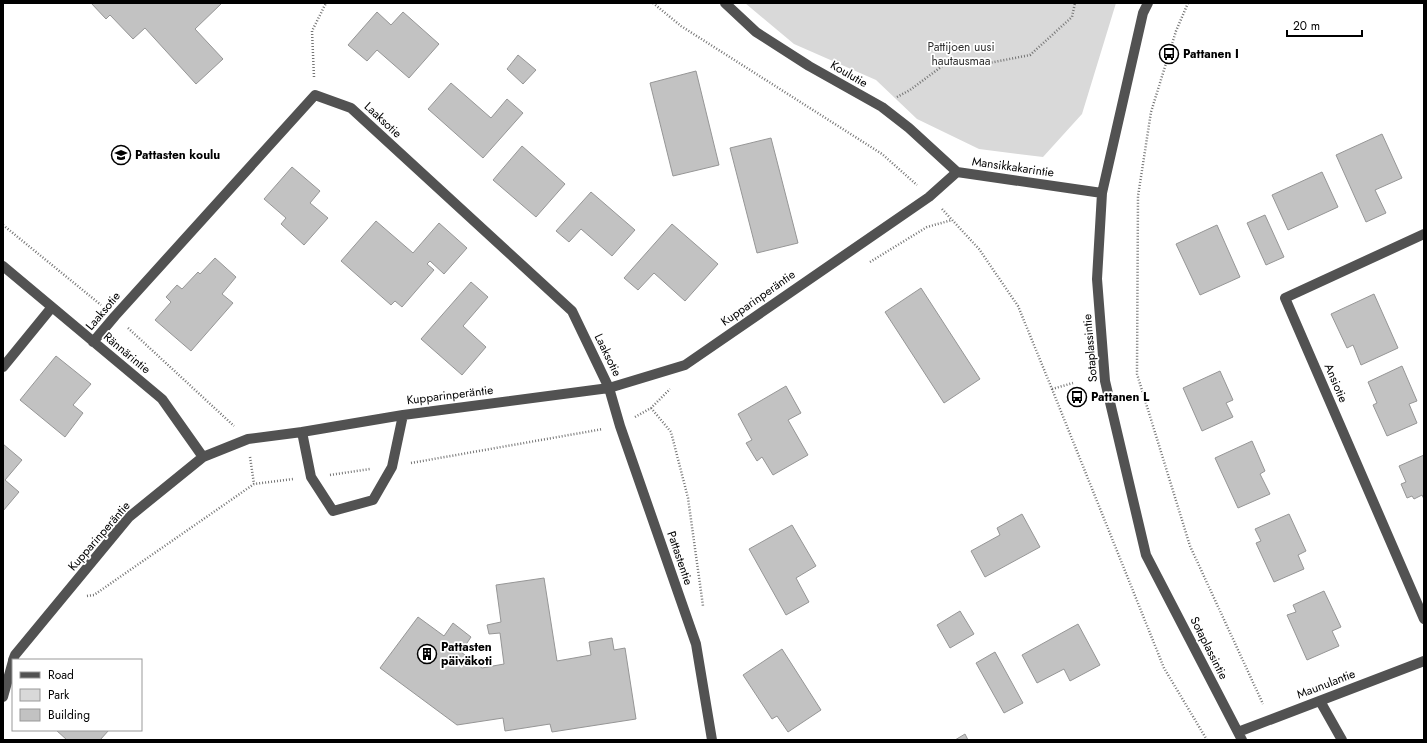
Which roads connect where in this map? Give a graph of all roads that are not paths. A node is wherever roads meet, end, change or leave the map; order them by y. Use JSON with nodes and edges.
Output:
{"nodes":[{"id":1,"x":725,"y":3,"type":"edge"},
{"id":2,"x":1148,"y":3,"type":"edge"},
{"id":3,"x":957,"y":172,"type":"junction"},
{"id":4,"x":1102,"y":193,"type":"junction"},
{"id":5,"x":929,"y":196,"type":"joint"},
{"id":6,"x":1424,"y":234,"type":"edge"},
{"id":7,"x":3,"y":266,"type":"edge"},
{"id":8,"x":52,"y":307,"type":"junction"},
{"id":9,"x":93,"y":342,"type":"junction"},
{"id":10,"x":3,"y":367,"type":"edge"},
{"id":11,"x":609,"y":388,"type":"junction"},
{"id":12,"x":403,"y":415,"type":"junction"},
{"id":13,"x":302,"y":432,"type":"junction"},
{"id":14,"x":203,"y":457,"type":"junction"},
{"id":15,"x":1424,"y":619,"type":"edge"},
{"id":16,"x":14,"y":659,"type":"edge"},
{"id":17,"x":1424,"y":661,"type":"edge"},
{"id":18,"x":12,"y":665,"type":"edge"},
{"id":19,"x":3,"y":697,"type":"edge"},
{"id":20,"x":1320,"y":701,"type":"junction"},
{"id":21,"x":1240,"y":736,"type":"edge"},
{"id":22,"x":712,"y":740,"type":"edge"},
{"id":23,"x":1342,"y":740,"type":"edge"}],
"edges":[{"from":1,"to":3,"type":"street","name":"Koulutie"},
{"from":2,"to":4,"type":"street","name":"Sotaplassintie"},
{"from":3,"to":4,"type":"street","name":"Mansikkakarintie"},
{"from":3,"to":5,"type":"street","name":"Mansikkakarintie"},
{"from":4,"to":21,"type":"street","name":"Sotaplassintie"},
{"from":5,"to":11,"type":"street","name":"Kupparinperäntie"},
{"from":6,"to":15,"type":"street","name":"Ansiotie"},
{"from":7,"to":8,"type":"street","name":"Rännärintie"},
{"from":8,"to":9,"type":"street","name":"Rännärintie"},
{"from":8,"to":10,"type":"street"},
{"from":9,"to":11,"type":"street","name":"Laaksotie"},
{"from":9,"to":14,"type":"street","name":"Rännärintie"},
{"from":11,"to":12,"type":"street","name":"Kupparinperäntie"},
{"from":11,"to":22,"type":"street","name":"Pattastentie"},
{"from":12,"to":13,"type":"street","name":"Kupparinperäntie"},
{"from":12,"to":13,"type":"street"},
{"from":13,"to":14,"type":"street","name":"Kupparinperäntie"},
{"from":14,"to":16,"type":"street","name":"Kupparinperäntie"},
{"from":17,"to":20,"type":"street","name":"Maunulantie"},
{"from":18,"to":19,"type":"street","name":"Kupparinperäntie"},
{"from":20,"to":21,"type":"street","name":"Maunulantie"},
{"from":20,"to":23,"type":"street"}]}
